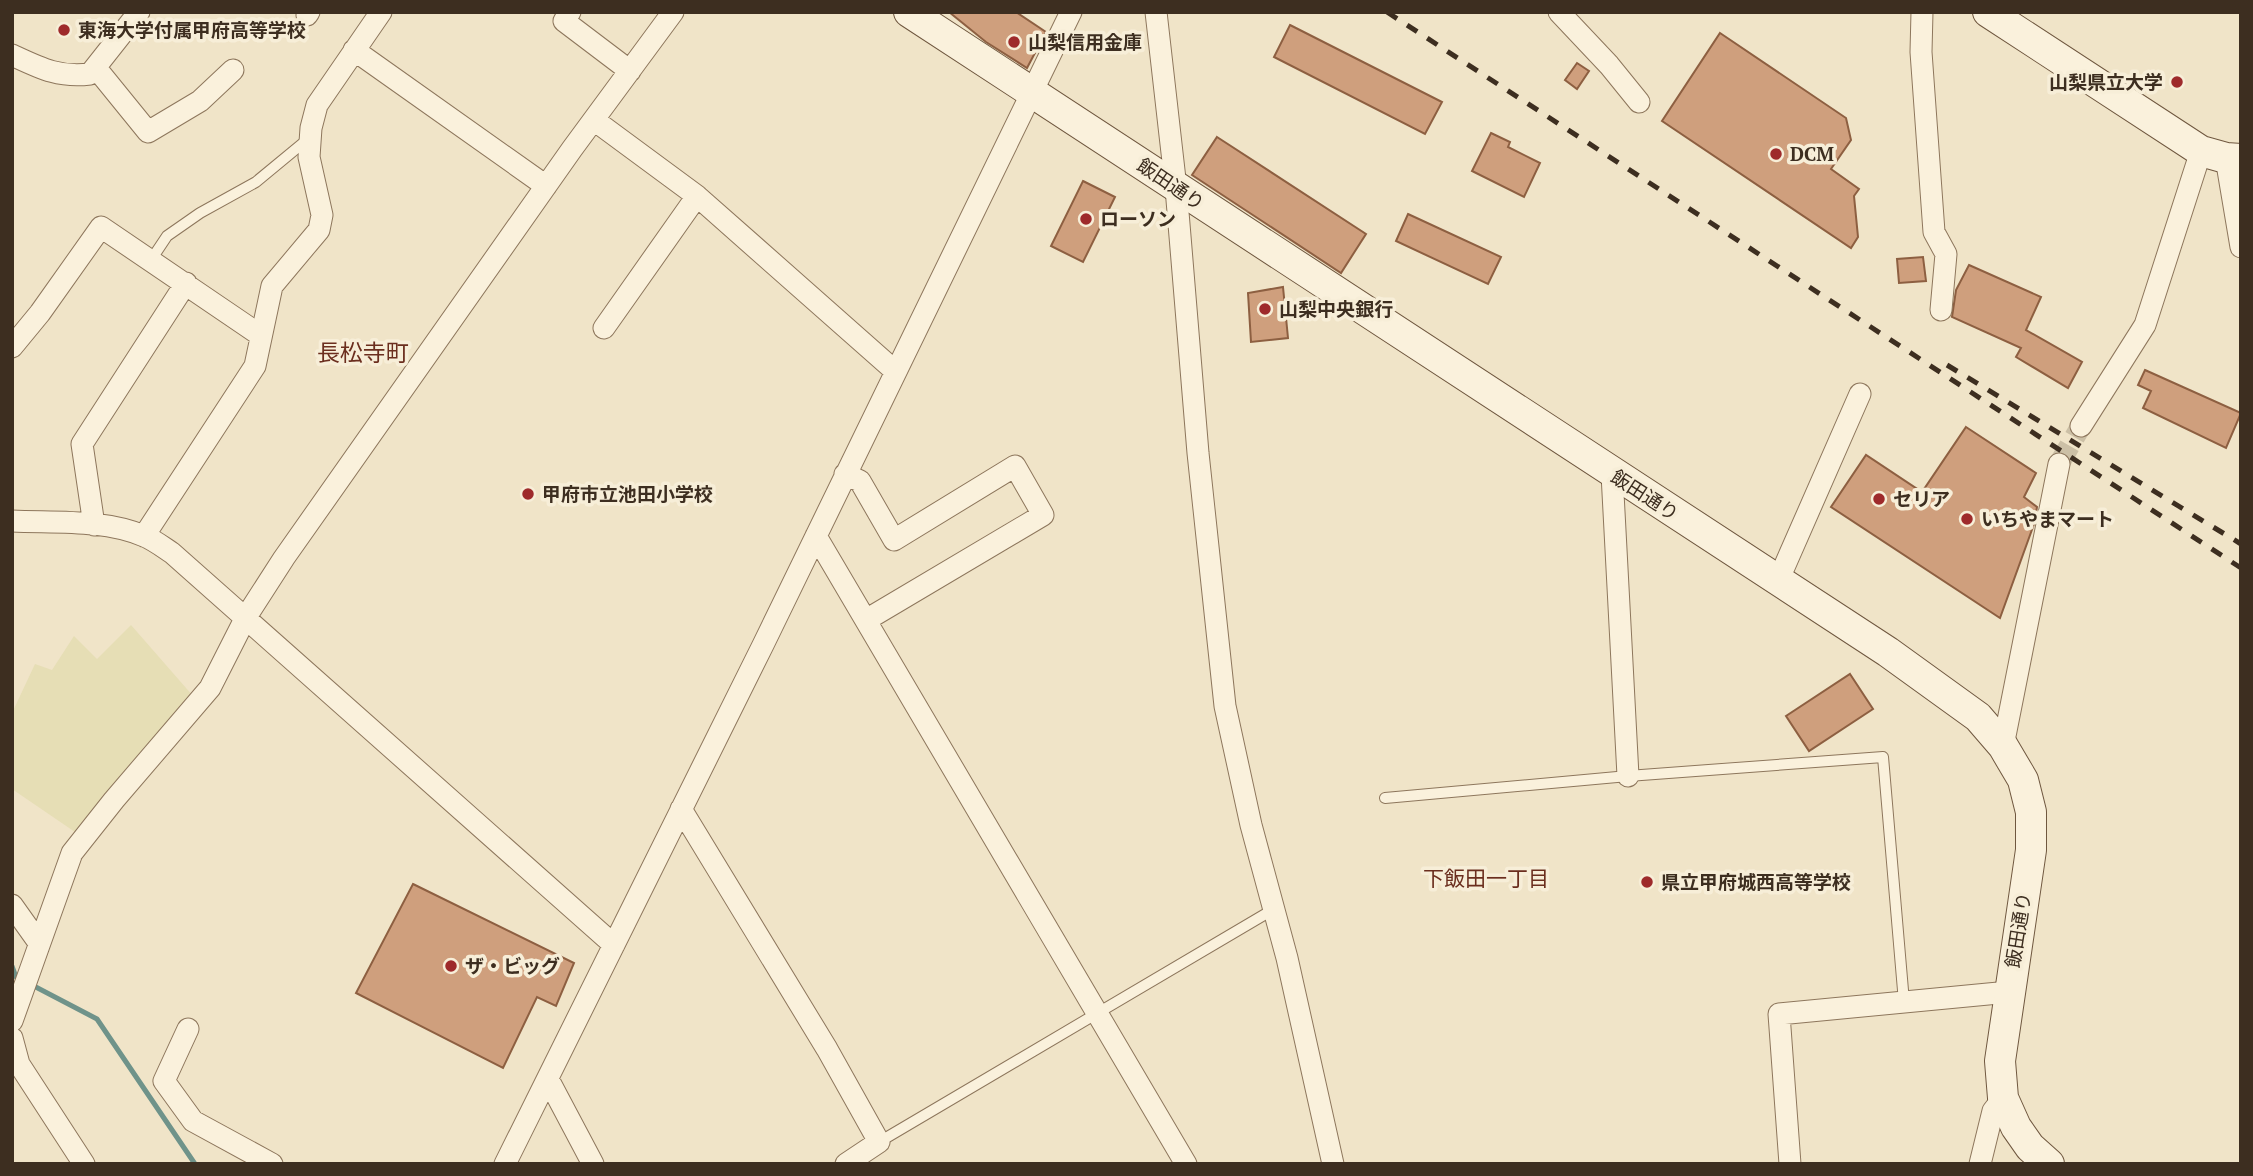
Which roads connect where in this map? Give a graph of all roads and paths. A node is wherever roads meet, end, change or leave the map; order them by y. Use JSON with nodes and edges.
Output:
{"nodes":[{"id":1,"x":139,"y":12,"type":"edge"},
{"id":2,"x":570,"y":12,"type":"edge"},
{"id":3,"x":673,"y":12,"type":"edge"},
{"id":4,"x":909,"y":12,"type":"edge"},
{"id":5,"x":1070,"y":12,"type":"edge"},
{"id":6,"x":1156,"y":12,"type":"edge"},
{"id":7,"x":1559,"y":12,"type":"edge"},
{"id":8,"x":1922,"y":12,"type":"edge"},
{"id":9,"x":1988,"y":12,"type":"edge"},
{"id":10,"x":376,"y":14,"type":"edge"},
{"id":11,"x":2015,"y":21,"type":"edge"},
{"id":12,"x":354,"y":50,"type":"junction"},
{"id":13,"x":12,"y":55,"type":"edge"},
{"id":14,"x":96,"y":68,"type":"junction"},
{"id":15,"x":233,"y":70,"type":"dead end"},
{"id":16,"x":630,"y":71,"type":"junction"},
{"id":17,"x":1032,"y":92,"type":"junction"},
{"id":18,"x":1639,"y":102,"type":"dead end"},
{"id":19,"x":594,"y":120,"type":"junction"},
{"id":20,"x":310,"y":138,"type":"junction"},
{"id":21,"x":2223,"y":156,"type":"edge"},
{"id":22,"x":546,"y":186,"type":"junction"},
{"id":23,"x":1175,"y":188,"type":"junction"},
{"id":24,"x":697,"y":196,"type":"junction"},
{"id":25,"x":2241,"y":247,"type":"edge"},
{"id":26,"x":151,"y":260,"type":"junction"},
{"id":27,"x":186,"y":283,"type":"junction"},
{"id":28,"x":1941,"y":310,"type":"dead end"},
{"id":29,"x":604,"y":328,"type":"dead end"},
{"id":30,"x":260,"y":335,"type":"junction"},
{"id":31,"x":12,"y":347,"type":"edge"},
{"id":32,"x":895,"y":371,"type":"junction"},
{"id":33,"x":1860,"y":394,"type":"dead end"},
{"id":34,"x":2081,"y":426,"type":"tunnel mouth"},
{"id":35,"x":2059,"y":464,"type":"tunnel mouth"},
{"id":36,"x":845,"y":474,"type":"junction"},
{"id":37,"x":1612,"y":474,"type":"junction"},
{"id":38,"x":12,"y":521,"type":"edge"},
{"id":39,"x":94,"y":525,"type":"junction"},
{"id":40,"x":144,"y":536,"type":"junction"},
{"id":41,"x":816,"y":536,"type":"junction"},
{"id":42,"x":1778,"y":581,"type":"junction"},
{"id":43,"x":246,"y":617,"type":"junction"},
{"id":44,"x":866,"y":620,"type":"junction"},
{"id":45,"x":2003,"y":746,"type":"junction"},
{"id":46,"x":1628,"y":776,"type":"junction"},
{"id":47,"x":1385,"y":798,"type":"dead end"},
{"id":48,"x":681,"y":809,"type":"junction"},
{"id":49,"x":12,"y":905,"type":"edge"},
{"id":50,"x":1274,"y":909,"type":"junction"},
{"id":51,"x":39,"y":943,"type":"junction"},
{"id":52,"x":614,"y":945,"type":"junction"},
{"id":53,"x":2009,"y":992,"type":"junction"},
{"id":54,"x":1904,"y":1002,"type":"junction"},
{"id":55,"x":1097,"y":1012,"type":"junction"},
{"id":56,"x":12,"y":1021,"type":"edge"},
{"id":57,"x":188,"y":1029,"type":"dead end"},
{"id":58,"x":12,"y":1038,"type":"edge"},
{"id":59,"x":16,"y":1066,"type":"edge"},
{"id":60,"x":548,"y":1079,"type":"junction"},
{"id":61,"x":2003,"y":1098,"type":"junction"},
{"id":62,"x":880,"y":1142,"type":"junction"},
{"id":63,"x":84,"y":1164,"type":"edge"},
{"id":64,"x":272,"y":1164,"type":"edge"},
{"id":65,"x":505,"y":1164,"type":"edge"},
{"id":66,"x":593,"y":1164,"type":"edge"},
{"id":67,"x":846,"y":1164,"type":"edge"},
{"id":68,"x":1186,"y":1164,"type":"edge"},
{"id":69,"x":1333,"y":1164,"type":"edge"},
{"id":70,"x":1790,"y":1164,"type":"edge"},
{"id":71,"x":1980,"y":1164,"type":"edge"},
{"id":72,"x":2049,"y":1164,"type":"edge"}],
"edges":[{"from":1,"to":14,"type":"street"},
{"from":2,"to":16,"type":"street"},
{"from":3,"to":16,"type":"street"},
{"from":4,"to":17,"type":"main road","name":"飯田通り"},
{"from":5,"to":17,"type":"street"},
{"from":6,"to":23,"type":"street"},
{"from":7,"to":18,"type":"street"},
{"from":8,"to":28,"type":"street"},
{"from":9,"to":11,"type":"main road"},
{"from":10,"to":12,"type":"street"},
{"from":11,"to":21,"type":"main road"},
{"from":12,"to":20,"type":"street"},
{"from":12,"to":22,"type":"street"},
{"from":13,"to":14,"type":"street"},
{"from":14,"to":15,"type":"street"},
{"from":16,"to":19,"type":"street"},
{"from":17,"to":23,"type":"main road","name":"飯田通り"},
{"from":17,"to":32,"type":"street"},
{"from":19,"to":22,"type":"street"},
{"from":19,"to":24,"type":"street"},
{"from":20,"to":26,"type":"lane"},
{"from":20,"to":30,"type":"street"},
{"from":21,"to":25,"type":"street"},
{"from":21,"to":34,"type":"street"},
{"from":22,"to":43,"type":"street"},
{"from":23,"to":37,"type":"main road","name":"飯田通り"},
{"from":23,"to":50,"type":"street"},
{"from":24,"to":29,"type":"street"},
{"from":24,"to":32,"type":"street"},
{"from":26,"to":27,"type":"street"},
{"from":26,"to":31,"type":"street"},
{"from":27,"to":30,"type":"street"},
{"from":27,"to":39,"type":"street"},
{"from":30,"to":40,"type":"street"},
{"from":32,"to":36,"type":"street"},
{"from":33,"to":42,"type":"street"},
{"from":35,"to":45,"type":"street"},
{"from":36,"to":41,"type":"street"},
{"from":36,"to":44,"type":"street"},
{"from":37,"to":42,"type":"main road","name":"飯田通り"},
{"from":37,"to":46,"type":"street"},
{"from":38,"to":39,"type":"street"},
{"from":39,"to":40,"type":"street"},
{"from":40,"to":43,"type":"street"},
{"from":41,"to":44,"type":"street"},
{"from":41,"to":48,"type":"street"},
{"from":42,"to":45,"type":"main road","name":"飯田通り"},
{"from":43,"to":51,"type":"street"},
{"from":43,"to":52,"type":"street"},
{"from":44,"to":55,"type":"street"},
{"from":45,"to":53,"type":"main road","name":"飯田通り"},
{"from":46,"to":47,"type":"lane"},
{"from":46,"to":54,"type":"lane"},
{"from":48,"to":52,"type":"street"},
{"from":48,"to":62,"type":"street"},
{"from":49,"to":51,"type":"street"},
{"from":50,"to":55,"type":"lane"},
{"from":50,"to":69,"type":"street"},
{"from":51,"to":56,"type":"street"},
{"from":52,"to":60,"type":"street"},
{"from":53,"to":54,"type":"street"},
{"from":53,"to":61,"type":"main road","name":"飯田通り"},
{"from":54,"to":70,"type":"street"},
{"from":55,"to":62,"type":"lane"},
{"from":55,"to":68,"type":"street"},
{"from":57,"to":64,"type":"street"},
{"from":58,"to":59,"type":"street"},
{"from":59,"to":63,"type":"street"},
{"from":60,"to":65,"type":"street"},
{"from":60,"to":66,"type":"street"},
{"from":61,"to":71,"type":"street"},
{"from":61,"to":72,"type":"main road","name":"飯田通り"},
{"from":62,"to":67,"type":"street"}]}
